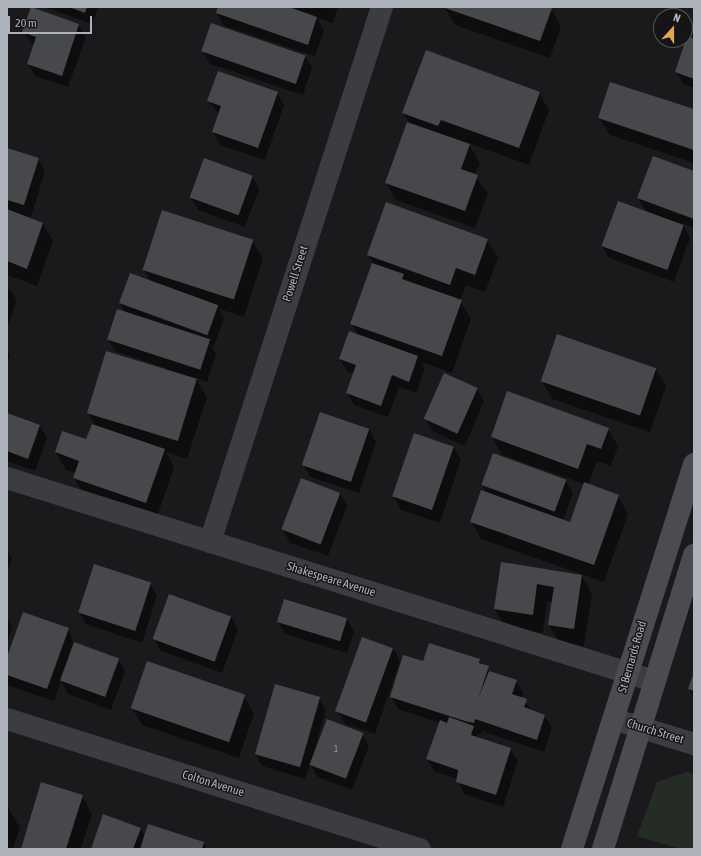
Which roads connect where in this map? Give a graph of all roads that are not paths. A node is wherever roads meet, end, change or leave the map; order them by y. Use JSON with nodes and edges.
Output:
{"nodes":[{"id":1,"x":382,"y":7,"type":"edge"},
{"id":2,"x":694,"y":464,"type":"edge"},
{"id":3,"x":7,"y":478,"type":"edge"},
{"id":4,"x":690,"y":491,"type":"edge"},
{"id":5,"x":210,"y":542,"type":"junction"},
{"id":6,"x":694,"y":555,"type":"edge"},
{"id":7,"x":627,"y":673,"type":"junction"},
{"id":8,"x":654,"y":681,"type":"junction"},
{"id":9,"x":7,"y":719,"type":"edge"},
{"id":10,"x":616,"y":720,"type":"junction"},
{"id":11,"x":642,"y":727,"type":"junction"},
{"id":12,"x":694,"y":744,"type":"edge"},
{"id":13,"x":420,"y":849,"type":"edge"},
{"id":14,"x":572,"y":849,"type":"edge"},
{"id":15,"x":604,"y":849,"type":"edge"}],
"edges":[{"from":1,"to":5,"type":"street","name":"Powell Street"},
{"from":2,"to":4,"type":"main road","name":"St Bernards Road"},
{"from":3,"to":5,"type":"street","name":"Shakespeare Avenue"},
{"from":4,"to":7,"type":"main road","name":"St Bernards Road"},
{"from":5,"to":7,"type":"street","name":"Shakespeare Avenue"},
{"from":6,"to":8,"type":"main road"},
{"from":7,"to":8,"type":"street","name":"Shakespeare Avenue"},
{"from":7,"to":10,"type":"main road","name":"St Bernards Road"},
{"from":8,"to":11,"type":"main road"},
{"from":9,"to":13,"type":"street","name":"Colton Avenue"},
{"from":10,"to":11,"type":"street","name":"Church Street"},
{"from":10,"to":14,"type":"main road","name":"St Bernards Road"},
{"from":11,"to":12,"type":"street","name":"Church Street"},
{"from":11,"to":15,"type":"main road"}]}
